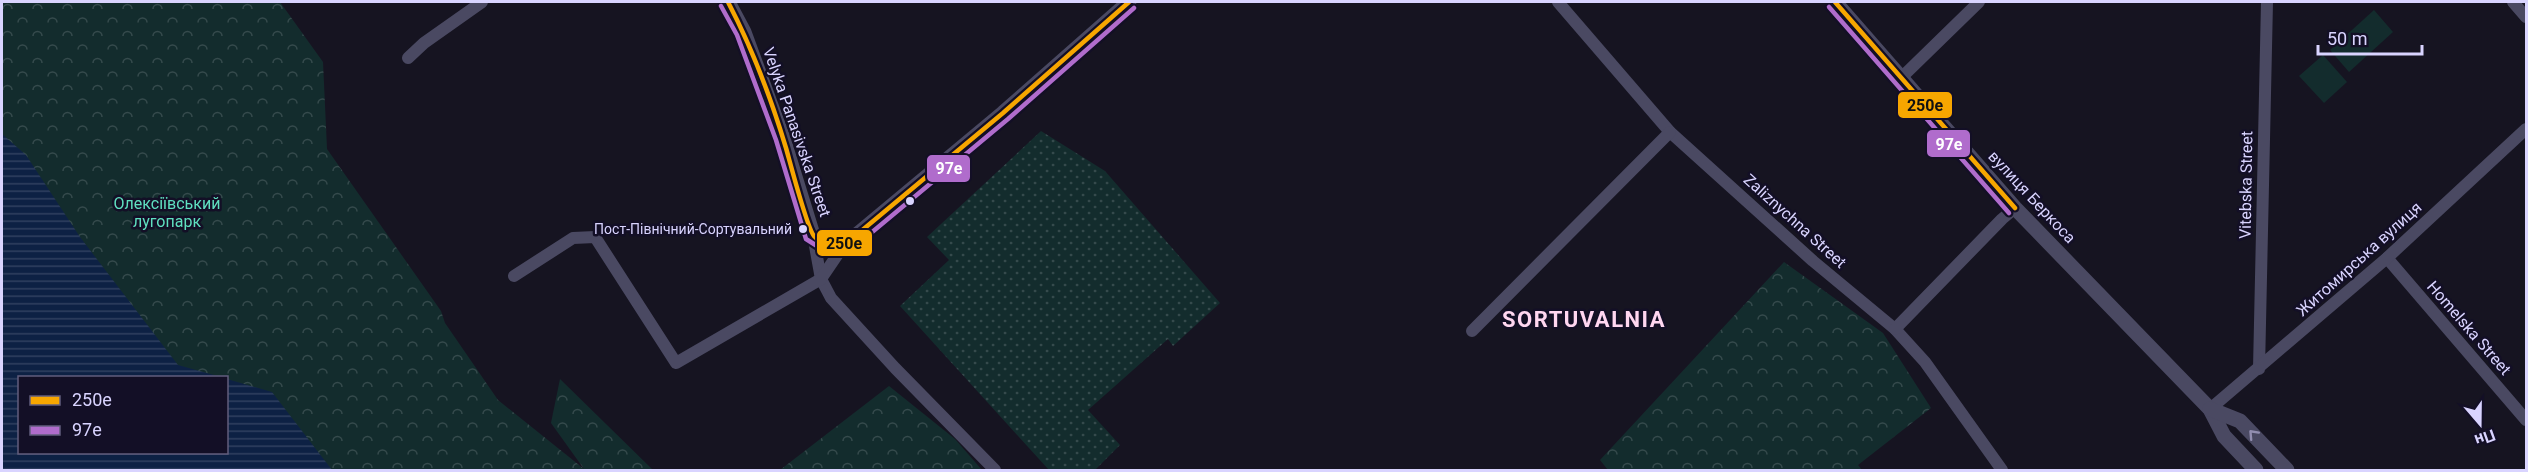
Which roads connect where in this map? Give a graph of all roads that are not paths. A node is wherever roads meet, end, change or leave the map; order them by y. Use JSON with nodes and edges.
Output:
{"nodes":[{"id":1,"x":482,"y":2,"type":"edge"},
{"id":2,"x":728,"y":2,"type":"edge"},
{"id":3,"x":1129,"y":2,"type":"edge"},
{"id":4,"x":1558,"y":2,"type":"edge"},
{"id":5,"x":1835,"y":2,"type":"edge"},
{"id":6,"x":1979,"y":2,"type":"edge"},
{"id":7,"x":2267,"y":2,"type":"edge"},
{"id":8,"x":2513,"y":2,"type":"edge"},
{"id":9,"x":2526,"y":17,"type":"edge"},
{"id":10,"x":408,"y":58,"type":"dead end"},
{"id":11,"x":1901,"y":78,"type":"junction"},
{"id":12,"x":2526,"y":129,"type":"edge"},
{"id":13,"x":1670,"y":132,"type":"junction"},
{"id":14,"x":2015,"y":208,"type":"junction"},
{"id":15,"x":813,"y":235,"type":"junction"},
{"id":16,"x":844,"y":245,"type":"junction"},
{"id":17,"x":2387,"y":258,"type":"junction"},
{"id":18,"x":514,"y":276,"type":"dead end"},
{"id":19,"x":821,"y":279,"type":"junction"},
{"id":20,"x":1895,"y":329,"type":"junction"},
{"id":21,"x":1472,"y":331,"type":"dead end"},
{"id":22,"x":2259,"y":369,"type":"junction"},
{"id":23,"x":2211,"y":409,"type":"junction"},
{"id":24,"x":2526,"y":420,"type":"edge"},
{"id":25,"x":995,"y":471,"type":"edge"},
{"id":26,"x":2002,"y":471,"type":"edge"},
{"id":27,"x":2256,"y":471,"type":"edge"},
{"id":28,"x":2287,"y":471,"type":"edge"}],
"edges":[{"from":1,"to":10,"type":"street"},
{"from":2,"to":15,"type":"street","name":"Velyka Panasivska Street"},
{"from":3,"to":16,"type":"street"},
{"from":4,"to":13,"type":"street","name":"Zaliznychna Street"},
{"from":5,"to":11,"type":"street","name":"вулиця Беркоса"},
{"from":6,"to":11,"type":"street"},
{"from":7,"to":22,"type":"street","name":"Vitebska Street"},
{"from":8,"to":9,"type":"street"},
{"from":11,"to":14,"type":"street","name":"вулиця Беркоса"},
{"from":12,"to":17,"type":"street","name":"Житомирська вулиця"},
{"from":13,"to":20,"type":"street","name":"Zaliznychna Street"},
{"from":13,"to":21,"type":"street"},
{"from":14,"to":20,"type":"street"},
{"from":14,"to":23,"type":"street","name":"вулиця Беркоса"},
{"from":15,"to":16,"type":"street"},
{"from":15,"to":19,"type":"street","name":"Velyka Panasivska Street"},
{"from":16,"to":19,"type":"street"},
{"from":17,"to":22,"type":"street","name":"Житомирська вулиця"},
{"from":17,"to":24,"type":"street","name":"Homelska Street"},
{"from":18,"to":19,"type":"street"},
{"from":19,"to":25,"type":"street","name":"Velyka Panasivska Street"},
{"from":20,"to":26,"type":"street","name":"Zaliznychna Street"},
{"from":22,"to":23,"type":"street","name":"Житомирська вулиця"},
{"from":23,"to":27,"type":"street","name":"вулиця Беркоса"},
{"from":28,"to":23,"type":"street","name":"вулиця Беркоса","one_way":true}]}
